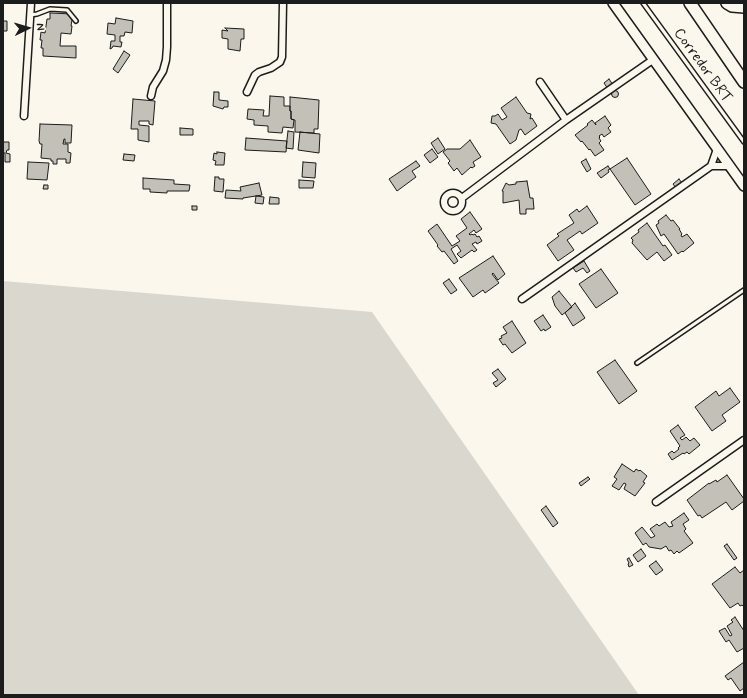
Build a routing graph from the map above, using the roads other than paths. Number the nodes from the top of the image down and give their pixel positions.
1 (31, 3) edge
2 (167, 3) edge
3 (283, 3) edge
4 (614, 3) edge
5 (643, 3) edge
6 (690, 3) edge
7 (728, 3) edge
8 (744, 7) edge
9 (30, 15) junction
10 (76, 21) dead end
11 (654, 59) junction
12 (540, 82) dead end
13 (744, 82) edge
14 (247, 92) dead end
15 (151, 96) dead end
16 (24, 116) dead end
17 (566, 120) junction
18 (744, 142) edge
19 (716, 149) junction
20 (711, 166) junction
21 (730, 166) junction
22 (744, 186) edge
23 (462, 198) dead end
24 (744, 290) edge
25 (522, 298) dead end
26 (638, 363) dead end
27 (744, 440) edge
28 (656, 502) dead end

1 - 9 street
2 - 15 street
3 - 14 street
4 - 11 main road
5 - 18 lane, Corredor BRT
6 - 13 highway
7 - 8 highway
9 - 10 lane
9 - 16 street
11 - 17 street
11 - 19 main road
12 - 17 street
17 - 23 street
19 - 20 street
19 - 21 main road
20 - 21 street
20 - 25 street
21 - 22 main road
24 - 26 lane
27 - 28 street

